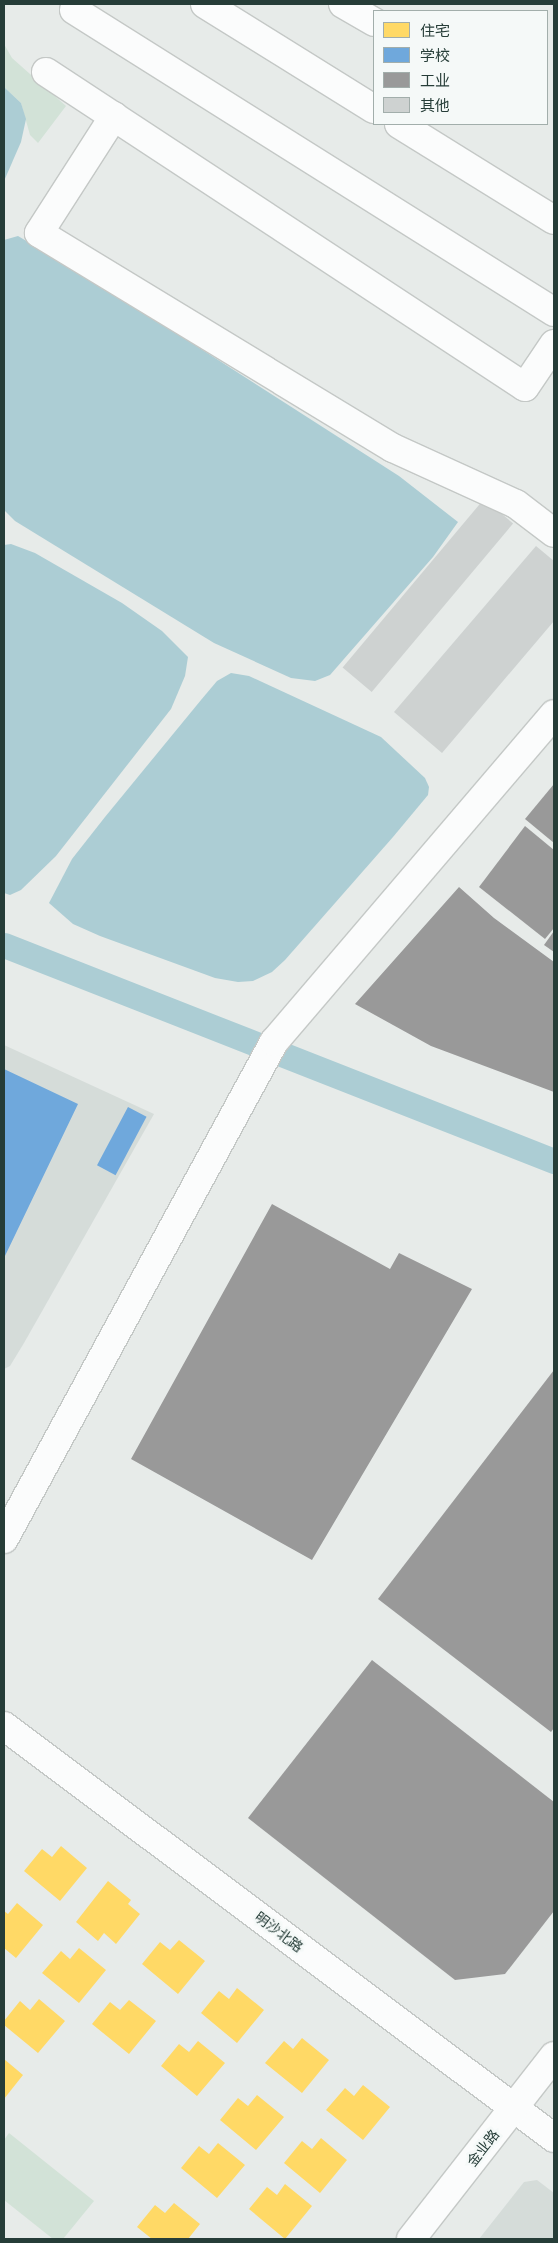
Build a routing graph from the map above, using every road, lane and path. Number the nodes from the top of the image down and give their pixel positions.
1 (205, 4) edge
2 (343, 4) edge
3 (74, 10) dead end
4 (373, 21) edge
5 (46, 72) dead end
6 (373, 108) edge
7 (114, 116) junction
8 (400, 125) edge
9 (554, 220) edge
10 (554, 312) edge
11 (554, 344) edge
12 (554, 533) edge
13 (554, 714) edge
14 (4, 1539) edge
15 (4, 1726) edge
16 (554, 2056) edge
17 (515, 2107) junction
18 (554, 2138) edge
19 (411, 2239) edge

1 - 6 street
2 - 4 street
3 - 10 street
5 - 7 street
7 - 11 street
7 - 12 street
8 - 9 street
13 - 14 street
15 - 17 street, 明沙北路
16 - 17 street, 金业路
17 - 18 street, 明沙北路
17 - 19 street, 金业路

